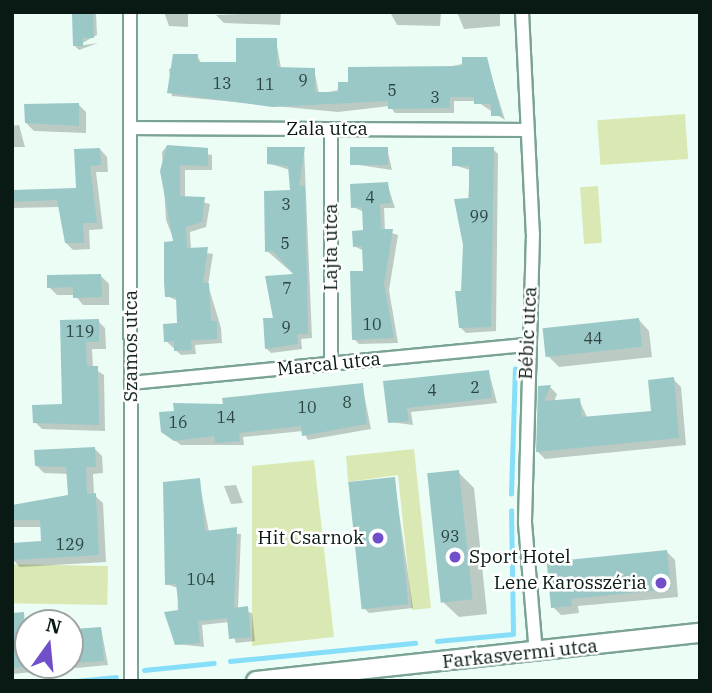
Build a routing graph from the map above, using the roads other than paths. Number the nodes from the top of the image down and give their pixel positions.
1 (130, 12) edge
2 (522, 12) edge
3 (130, 128) junction
4 (331, 129) junction
5 (524, 130) junction
6 (527, 345) junction
7 (331, 364) junction
8 (131, 383) junction
9 (700, 633) edge
10 (536, 653) junction
11 (131, 681) edge
12 (256, 681) edge

1 - 3 street, Szamos utca
2 - 5 street, Bébic utca
3 - 4 street, Zala utca
3 - 8 street, Szamos utca
4 - 5 street, Zala utca
4 - 7 street, Lajta utca
5 - 6 street, Bébic utca
6 - 7 street, Marcal utca
6 - 10 street, Bébic utca
7 - 8 street, Marcal utca
8 - 11 street, Szamos utca
9 - 10 street, Farkasvermi utca
10 - 12 street, Farkasvermi utca

